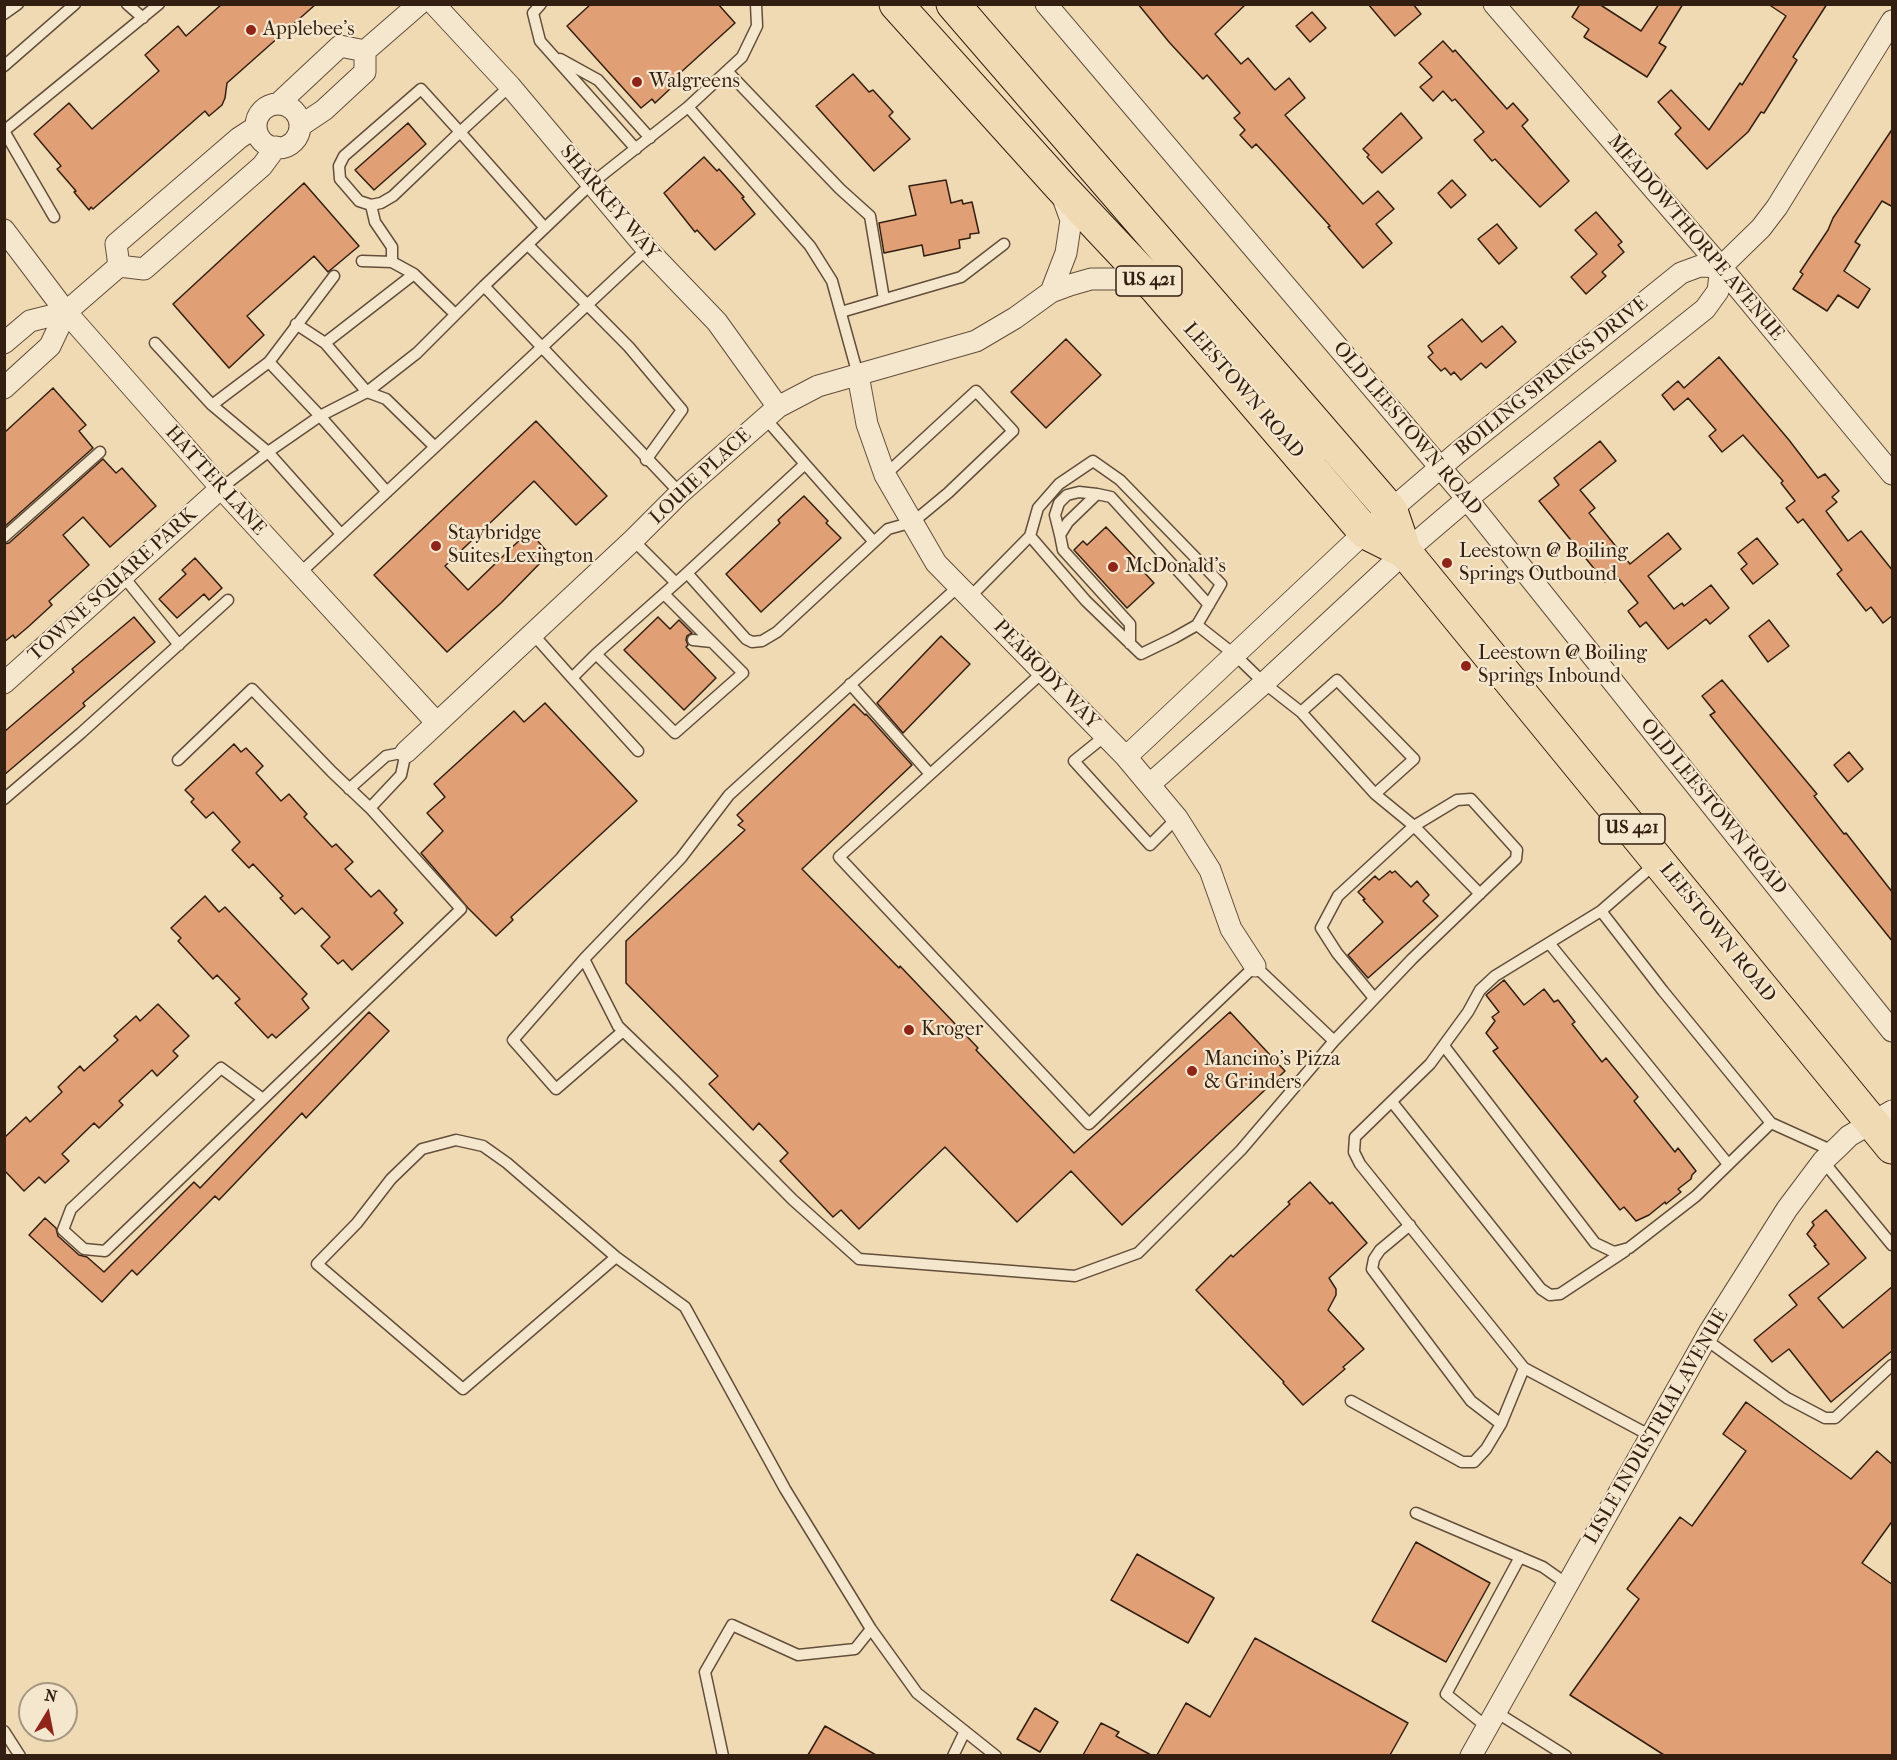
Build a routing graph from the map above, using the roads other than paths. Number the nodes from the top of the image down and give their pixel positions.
1 (18, 4) edge
2 (75, 4) edge
3 (127, 4) edge
4 (159, 4) edge
5 (419, 4) edge
6 (434, 4) edge
7 (756, 4) edge
8 (896, 4) edge
9 (953, 4) edge
10 (1046, 4) edge
11 (1494, 4) edge
12 (537, 9) edge
13 (4, 14) edge
14 (143, 18) junction
15 (1893, 21) edge
16 (365, 51) junction
17 (552, 54) junction
18 (4, 66) edge
19 (727, 71) junction
20 (510, 86) junction
21 (278, 104) junction
22 (688, 107) junction
23 (300, 126) junction
24 (256, 127) junction
25 (4, 131) edge
26 (460, 132) junction
27 (650, 138) junction
28 (276, 147) junction
29 (636, 149) junction
30 (592, 183) junction
31 (1060, 186) junction
32 (371, 205) junction
33 (54, 217) dead end
34 (545, 228) junction
35 (4, 230) edge
36 (1004, 244) dead end
37 (528, 245) junction
38 (647, 249) junction
39 (362, 261) dead end
40 (392, 262) junction
41 (120, 266) junction
42 (1721, 267) junction
43 (414, 274) junction
44 (334, 276) dead end
45 (484, 286) junction
46 (1156, 290) junction
47 (1051, 292) junction
48 (884, 299) junction
49 (587, 305) junction
50 (66, 312) junction
51 (841, 312) junction
52 (455, 314) junction
53 (296, 324) junction
54 (4, 343) edge
55 (155, 343) dead end
56 (326, 343) junction
57 (542, 348) junction
58 (269, 362) junction
59 (858, 375) junction
60 (4, 388) edge
61 (367, 392) junction
62 (212, 405) junction
63 (771, 413) junction
64 (320, 416) junction
65 (435, 447) junction
66 (100, 452) dead end
67 (268, 452) junction
68 (646, 460) junction
69 (805, 464) junction
70 (1440, 468) junction
71 (1893, 474) edge
72 (885, 475) junction
73 (220, 488) junction
74 (387, 492) junction
75 (680, 493) junction
76 (1097, 494) junction
77 (1467, 499) junction
78 (1391, 511) junction
79 (913, 522) junction
80 (1365, 532) junction
81 (341, 534) junction
82 (1060, 535) junction
83 (1029, 536) junction
84 (4, 537) edge
85 (633, 540) junction
86 (874, 542) junction
87 (1405, 552) junction
88 (687, 573) junction
89 (299, 574) junction
90 (123, 576) junction
91 (676, 583) junction
92 (964, 592) junction
93 (664, 594) junction
94 (228, 600) dead end
95 (673, 603) junction
96 (1209, 605) junction
97 (677, 622) dead end
98 (1197, 625) junction
99 (532, 633) junction
100 (693, 640) dead end
101 (712, 642) junction
102 (1130, 644) junction
103 (179, 645) junction
104 (596, 654) junction
105 (1235, 655) junction
106 (1043, 672) junction
107 (572, 678) junction
108 (4, 683) edge
109 (1264, 683) junction
110 (850, 684) junction
111 (1301, 711) junction
112 (436, 722) junction
113 (1105, 736) junction
114 (639, 751) dead end
115 (406, 752) junction
116 (1126, 757) junction
117 (178, 760) dead end
118 (930, 774) junction
119 (1150, 784) junction
120 (349, 789) junction
121 (1376, 795) junction
122 (4, 799) edge
123 (370, 808) junction
124 (1177, 818) junction
125 (1414, 826) junction
126 (1658, 861) junction
127 (1480, 894) junction
128 (1601, 911) junction
129 (1549, 943) junction
130 (584, 959) junction
131 (1255, 966) junction
132 (1374, 998) junction
133 (623, 1031) junction
134 (1893, 1031) edge
135 (1334, 1041) junction
136 (1444, 1046) junction
137 (263, 1099) junction
138 (1392, 1102) junction
139 (1771, 1123) junction
140 (1886, 1126) edge
141 (1828, 1156) junction
142 (1728, 1164) junction
143 (1410, 1226) junction
144 (1893, 1245) edge
145 (1629, 1248) junction
146 (616, 1257) junction
147 (1705, 1339) junction
148 (1893, 1365) edge
149 (1524, 1368) junction
150 (1351, 1401) dead end
151 (1501, 1424) junction
152 (1651, 1436) junction
153 (1416, 1513) dead end
154 (1520, 1557) junction
155 (1567, 1584) junction
156 (871, 1629) junction
157 (1492, 1719) junction
158 (4, 1731) edge
159 (965, 1731) junction
160 (20, 1755) edge
161 (723, 1755) edge
162 (953, 1755) edge
163 (996, 1755) edge
164 (1471, 1755) edge
165 (1566, 1755) edge

1 - 13 lane
2 - 18 lane
3 - 14 lane
4 - 14 lane
5 - 16 street
6 - 20 street, SHARKEY WAY
7 - 19 lane
8 - 31 main road, LEESTOWN ROAD / US 421
9 - 78 main road, LEESTOWN ROAD / US 421
10 - 70 street, OLD LEESTOWN ROAD
11 - 42 street, MEADOWTHORPE AVENUE
12 - 17 lane
14 - 25 lane
15 - 42 street
16 - 21 street
16 - 23 street
17 - 27 lane
17 - 29 lane
19 - 22 lane
19 - 48 lane
20 - 26 lane
20 - 30 street, SHARKEY WAY
21 - 23 street
21 - 24 street
22 - 27 lane
22 - 51 lane
23 - 28 street
24 - 28 street
24 - 41 street
25 - 33 lane
26 - 32 lane
26 - 32 lane
26 - 34 lane
27 - 29 lane
28 - 41 street
29 - 30 lane
30 - 34 lane
30 - 38 street, SHARKEY WAY
31 - 46 main road, LEESTOWN ROAD / US 421
31 - 47 street
32 - 40 lane
34 - 37 lane
35 - 50 street, HATTER LANE
36 - 48 lane
37 - 45 lane
37 - 49 lane
38 - 49 lane
38 - 63 street, SHARKEY WAY
39 - 40 lane
40 - 43 lane
41 - 50 street
42 - 70 street, BOILING SPRINGS DRIVE
42 - 71 street, MEADOWTHORPE AVENUE
42 - 77 street, BOILING SPRINGS DRIVE
43 - 52 lane
43 - 56 lane
44 - 53 lane
45 - 52 lane
45 - 57 lane
46 - 47 street, LOUIE PLACE
46 - 80 main road, LEESTOWN ROAD / US 421
47 - 59 street, LOUIE PLACE
48 - 51 lane
49 - 57 lane
49 - 68 lane
50 - 54 street
50 - 60 street
50 - 73 street, HATTER LANE
51 - 59 lane
52 - 61 lane
53 - 56 lane
53 - 58 lane
55 - 62 lane
56 - 61 lane
57 - 65 lane
57 - 68 lane
58 - 62 lane
58 - 64 lane
59 - 63 street, LOUIE PLACE
59 - 72 street, PEABODY WAY
61 - 64 lane
61 - 65 lane
62 - 67 lane
63 - 69 lane
63 - 75 street, LOUIE PLACE
64 - 67 lane
64 - 74 lane
65 - 74 lane
66 - 84 lane
67 - 73 lane
67 - 81 lane
68 - 75 lane
69 - 86 lane
69 - 88 lane
70 - 77 street, OLD LEESTOWN ROAD
70 - 78 street, BOILING SPRINGS DRIVE
72 - 79 street, PEABODY WAY
72 - 79 lane
73 - 89 street, HATTER LANE
73 - 90 street, TOWNE SQUARE PARK
74 - 81 lane
75 - 85 street, LOUIE PLACE
76 - 82 lane
76 - 82 lane
76 - 96 lane
77 - 87 street, BOILING SPRINGS DRIVE
77 - 134 street, OLD LEESTOWN ROAD
78 - 80 street, BOILING SPRINGS DRIVE
78 - 87 main road, LEESTOWN ROAD / US 421
79 - 86 lane
79 - 92 street, PEABODY WAY
80 - 87 main road, LEESTOWN ROAD / US 421
80 - 105 street, BOILING SPRINGS DRIVE
81 - 89 lane
82 - 102 lane
83 - 92 lane
83 - 96 lane
83 - 102 lane
85 - 91 lane
85 - 99 street, LOUIE PLACE
86 - 88 lane
87 - 109 street, BOILING SPRINGS DRIVE
87 - 126 main road, LEESTOWN ROAD / US 421
88 - 91 lane
89 - 112 street, HATTER LANE
90 - 103 lane
90 - 108 street, TOWNE SQUARE PARK
91 - 93 lane
92 - 106 street, PEABODY WAY
92 - 110 lane
93 - 95 lane
93 - 104 lane
94 - 103 lane
95 - 97 lane
95 - 101 lane
96 - 98 lane
98 - 102 lane
98 - 105 lane
99 - 107 lane
99 - 112 street, LOUIE PLACE
100 - 101 lane
101 - 104 lane
103 - 122 lane
104 - 107 lane
105 - 109 lane
105 - 116 street, BOILING SPRINGS DRIVE
106 - 113 street, PEABODY WAY
106 - 118 lane
107 - 114 lane
109 - 111 lane
109 - 119 street, BOILING SPRINGS DRIVE
110 - 118 lane
110 - 130 lane
111 - 121 lane
111 - 121 lane
112 - 115 street, LOUIE PLACE
113 - 116 street, PEABODY WAY
113 - 124 lane
115 - 120 lane
115 - 123 lane
116 - 119 street, PEABODY WAY
117 - 120 lane
118 - 131 lane
119 - 124 street, PEABODY WAY
120 - 123 lane
121 - 125 lane
123 - 137 lane
124 - 131 street, PEABODY WAY
125 - 127 lane
125 - 127 lane
125 - 132 lane
126 - 128 lane
126 - 140 main road, LEESTOWN ROAD / US 421
127 - 132 lane
128 - 129 lane
128 - 139 lane
129 - 136 lane
129 - 142 lane
130 - 133 lane
130 - 133 lane
131 - 135 lane
132 - 135 lane
133 - 135 lane
136 - 138 lane
136 - 145 lane
137 - 137 lane
138 - 143 lane
138 - 145 lane
139 - 141 lane
139 - 142 lane
140 - 141 street, LISLE INDUSTRIAL AVENUE
141 - 144 lane
141 - 147 street, LISLE INDUSTRIAL AVENUE
142 - 145 lane
143 - 149 lane
143 - 151 lane
146 - 146 lane
146 - 156 lane
147 - 148 lane
147 - 152 street, LISLE INDUSTRIAL AVENUE
149 - 151 lane
149 - 152 lane
150 - 151 lane
152 - 155 street, LISLE INDUSTRIAL AVENUE
153 - 154 lane
154 - 155 lane
154 - 157 lane
155 - 157 street, LISLE INDUSTRIAL AVENUE
156 - 159 lane
156 - 161 lane
157 - 164 street, LISLE INDUSTRIAL AVENUE
157 - 165 lane
158 - 160 lane
159 - 162 lane
159 - 163 lane

